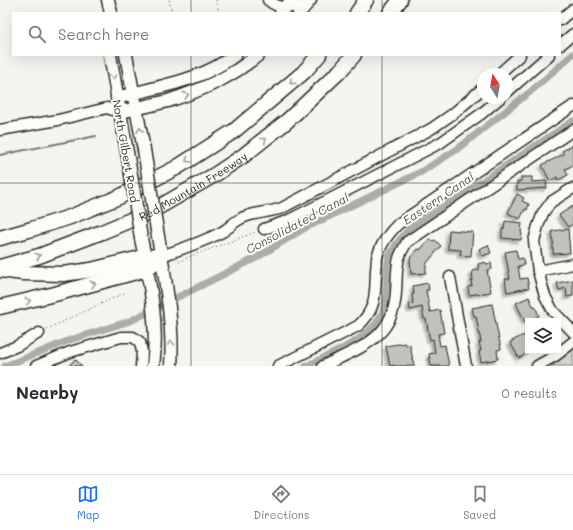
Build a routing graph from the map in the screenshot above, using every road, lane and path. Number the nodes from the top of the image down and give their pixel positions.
1 (108, 0) edge
2 (169, 0) edge
3 (216, 0) edge
4 (268, 0) edge
5 (366, 0) edge
6 (400, 0) edge
7 (305, 6) edge
8 (286, 7) edge
9 (573, 9) edge
10 (111, 12) edge
11 (172, 12) edge
12 (219, 12) edge
13 (358, 12) edge
14 (391, 12) edge
15 (561, 19) edge
16 (573, 34) edge
17 (561, 44) edge
18 (110, 56) edge
19 (126, 56) edge
20 (233, 56) edge
21 (257, 56) edge
22 (318, 56) edge
23 (353, 56) edge
24 (519, 56) edge
25 (548, 56) edge
26 (506, 68) edge
27 (513, 87) edge
28 (133, 93) junction
29 (477, 93) edge
30 (117, 98) junction
31 (493, 104) edge
32 (573, 106) edge
33 (107, 108) junction
34 (136, 110) junction
35 (119, 112) junction
36 (0, 130) edge
37 (573, 130) edge
38 (573, 188) edge
39 (264, 229) joint
40 (0, 238) edge
41 (161, 256) junction
42 (179, 262) dead end
43 (146, 263) junction
44 (573, 264) edge
45 (0, 267) edge
46 (0, 270) edge
47 (538, 271) junction
48 (450, 277) dead end
49 (124, 293) dead end
50 (0, 307) edge
51 (573, 332) edge
52 (39, 333) joint
53 (573, 342) edge
54 (0, 353) edge
55 (36, 366) edge
56 (141, 366) edge
57 (153, 366) edge
58 (171, 366) edge
59 (278, 366) edge
60 (323, 366) edge
61 (466, 366) edge
62 (537, 366) edge

1 - 10 main road
2 - 11 path
3 - 12 path
4 - 8 street
5 - 13 highway
6 - 14 highway
7 - 8 street
9 - 15 street
16 - 17 street
18 -> 30 main road, North Gilbert Road
19 - 28 main road, North Gilbert Road
20 - 28 main road
34 -> 21 main road
22 -> 40 highway, Red Mountain Freeway
45 -> 23 highway, Red Mountain Freeway
24 - 26 street
25 - 27 street
28 - 30 main road
28 - 34 main road, North Gilbert Road
29 - 41 street
30 - 33 street
30 - 35 main road, North Gilbert Road
31 - 39 street
32 - 59 street
33 - 35 street
33 - 36 street
34 - 35 main road
41 -> 34 main road, North Gilbert Road, bridge
35 - 43 main road, North Gilbert Road, bridge
37 - 60 street
38 - 47 street
39 - 42 path
41 - 43 highway
58 -> 41 main road, North Gilbert Road
43 - 46 highway
50 -> 43 highway
43 - 57 main road, North Gilbert Road
44 - 47 street
47 - 51 street
48 - 61 street
49 - 52 path
52 - 54 street
53 - 62 street
55 - 56 street

